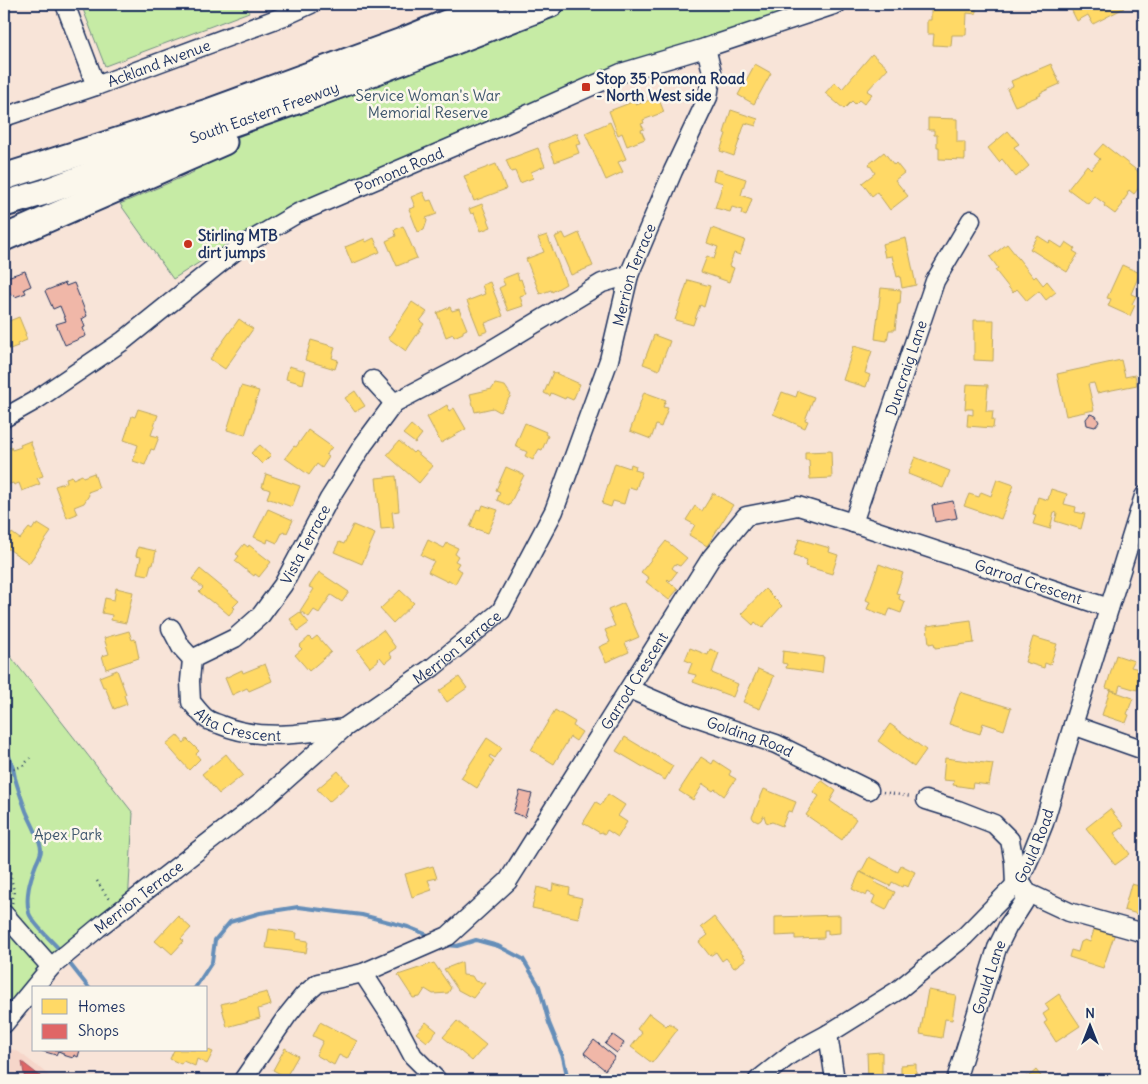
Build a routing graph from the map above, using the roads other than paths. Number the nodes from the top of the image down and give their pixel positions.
1 (64, 4) edge
2 (311, 4) edge
3 (492, 4) edge
4 (551, 4) edge
5 (837, 4) edge
6 (705, 48) junction
7 (404, 61) junction
8 (96, 86) junction
9 (4, 117) edge
10 (4, 177) edge
11 (4, 204) edge
12 (971, 220) dead end
13 (4, 238) edge
14 (629, 276) junction
15 (373, 380) dead end
16 (394, 403) junction
17 (4, 418) edge
18 (1144, 496) edge
19 (853, 523) junction
20 (1109, 608) junction
21 (171, 628) dead end
22 (192, 658) junction
23 (629, 689) junction
24 (1073, 725) junction
25 (344, 728) junction
26 (1144, 750) edge
27 (869, 790) road end
28 (926, 800) road end
29 (1020, 886) junction
30 (7, 911) edge
31 (1144, 933) edge
32 (51, 967) junction
33 (363, 973) junction
34 (35, 986) edge
35 (32, 990) edge
36 (4, 1024) edge
37 (828, 1034) junction
38 (243, 1080) edge
39 (437, 1080) edge
40 (758, 1080) edge
41 (836, 1080) edge
42 (956, 1080) edge

1 - 8 street
2 - 8 street, Ackland Avenue
3 - 10 highway, South Eastern Freeway
4 - 7 highway, South Eastern Freeway
5 - 6 street, Pomona Road
6 - 14 street, Merrion Terrace
6 - 17 street, Pomona Road
7 - 11 highway, South Eastern Freeway
7 - 13 highway
8 - 9 street, Ackland Avenue
12 - 19 street, Duncraig Lane
14 - 16 street, Vista Terrace
14 - 25 street, Merrion Terrace
15 - 16 street
16 - 22 street, Vista Terrace
18 - 20 street, Gould Road
19 - 20 street, Garrod Crescent
19 - 23 street, Garrod Crescent
20 - 24 street, Gould Road
21 - 22 street
22 - 25 street, Alta Crescent
23 - 27 street, Golding Road
23 - 33 street, Garrod Crescent
24 - 26 street
24 - 29 street, Gould Road
25 - 32 street, Merrion Terrace
28 - 29 street
29 - 31 street
29 - 37 street, Gould Road
29 - 42 street, Gould Lane
30 - 32 street
32 - 34 street, Merrion Terrace
33 - 38 street, Garrod Crescent
33 - 39 street
35 - 36 street, Merrion Terrace
37 - 40 street, Gould Road
37 - 41 street

